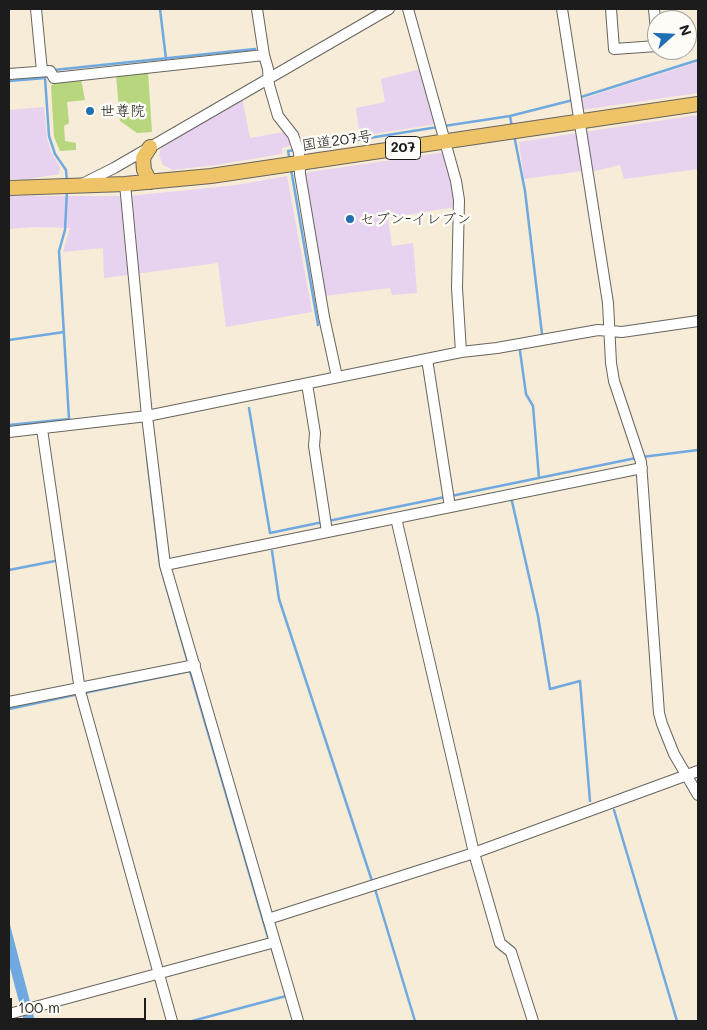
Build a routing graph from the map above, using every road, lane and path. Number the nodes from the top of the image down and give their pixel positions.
1 (36, 9) edge
2 (257, 9) edge
3 (390, 9) edge
4 (408, 9) edge
5 (562, 9) edge
6 (610, 9) edge
7 (647, 45) edge
8 (264, 55) junction
9 (42, 71) junction
10 (9, 74) edge
11 (269, 78) junction
12 (698, 104) edge
13 (578, 122) junction
14 (443, 131) junction
15 (150, 147) junction
16 (296, 158) junction
17 (150, 182) junction
18 (125, 184) junction
19 (71, 187) junction
20 (9, 188) edge
21 (698, 321) edge
22 (609, 331) junction
23 (461, 352) junction
24 (426, 359) junction
25 (337, 377) junction
26 (307, 384) junction
27 (147, 416) junction
28 (42, 429) junction
29 (9, 432) edge
30 (641, 462) junction
31 (449, 500) junction
32 (396, 518) junction
33 (326, 525) junction
34 (165, 565) junction
35 (191, 666) junction
36 (80, 692) junction
37 (9, 702) edge
38 (698, 771) edge
39 (686, 776) junction
40 (698, 795) edge
41 (474, 853) junction
42 (268, 919) junction
43 (271, 943) junction
44 (159, 974) junction
45 (13, 1013) edge
46 (172, 1021) edge
47 (298, 1021) edge
48 (533, 1021) edge

1 - 9 street
2 - 8 street
3 - 11 street
4 - 14 street
5 - 13 street
6 - 7 street
8 - 9 street
8 - 11 street
9 - 10 street
11 - 15 street
11 - 16 street
12 - 13 highway, 国道207号 / 207
13 - 14 highway, 国道207号 / 207
13 - 22 street
14 - 16 highway, 国道207号 / 207
14 - 23 street
15 - 17 highway
15 - 19 street
16 - 17 highway, 国道207号 / 207
16 - 25 street
17 - 18 highway, 国道207号 / 207
18 - 19 highway, 国道207号 / 207
18 - 27 street
19 - 20 highway, 国道207号 / 207
21 - 22 street
22 - 23 street
22 - 30 street
23 - 24 street
24 - 25 street
24 - 31 street
25 - 26 street
26 - 27 street
26 - 33 street
27 - 28 street
27 - 34 street
28 - 29 street
28 - 36 street
30 - 31 street
30 - 39 street
31 - 32 street
32 - 33 street
32 - 41 street
33 - 34 street
34 - 35 street
35 - 36 street
35 - 42 street
36 - 37 street
36 - 44 street
38 - 39 street
39 - 40 street
39 - 41 street
41 - 42 street
41 - 48 street
42 - 43 street
43 - 44 street
43 - 47 street
44 - 45 street
44 - 46 street

